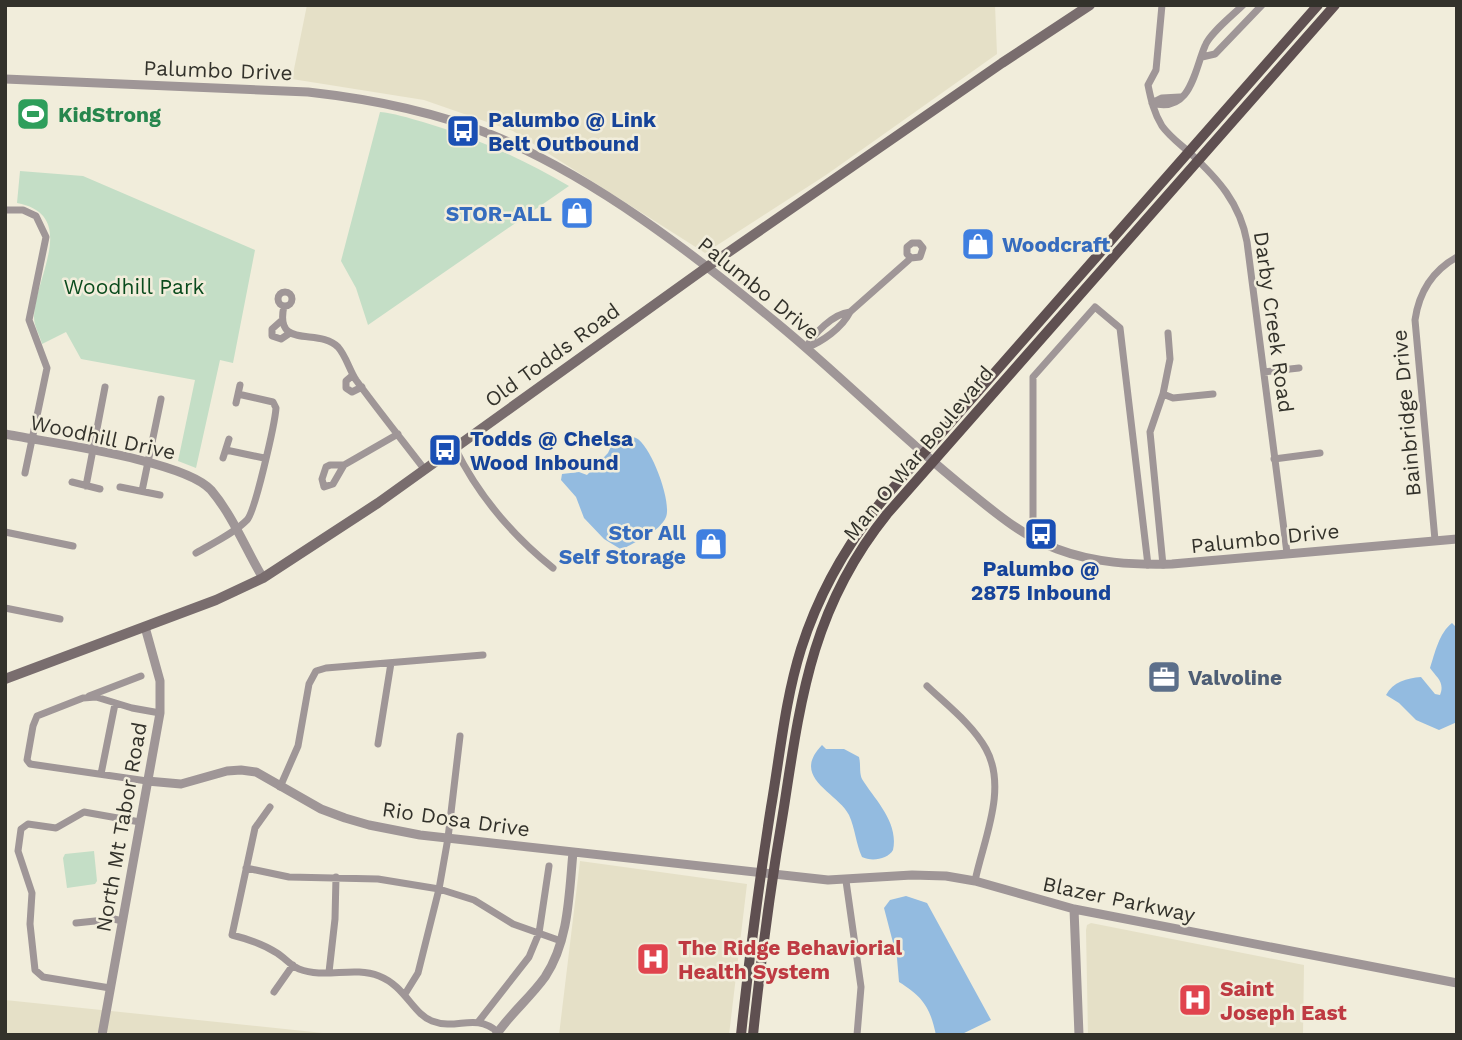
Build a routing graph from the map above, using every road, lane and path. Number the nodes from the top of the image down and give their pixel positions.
1 (1090, 5) edge
2 (1162, 5) edge
3 (1243, 5) edge
4 (1262, 5) edge
5 (1318, 5) edge
6 (1335, 5) edge
7 (1228, 21) junction
8 (1238, 30) junction
9 (1202, 57) junction
10 (5, 79) edge
11 (1152, 103) junction
12 (1189, 152) junction
13 (1198, 161) junction
14 (5, 210) edge
15 (1457, 257) edge
16 (911, 258) dead end
17 (706, 267) junction
18 (284, 306) dead end
19 (281, 321) junction
20 (290, 333) junction
21 (1168, 333) dead end
22 (806, 348) junction
23 (1299, 368) dead end
24 (1264, 372) junction
25 (353, 375) junction
26 (240, 385) dead end
27 (104, 387) dead end
28 (362, 387) junction
29 (1163, 394) junction
30 (1213, 394) dead end
31 (161, 399) dead end
32 (5, 434) edge
33 (398, 434) junction
34 (229, 439) dead end
35 (32, 440) junction
36 (455, 448) junction
37 (93, 451) junction
38 (1320, 453) dead end
39 (923, 454) junction
40 (264, 458) junction
41 (1274, 459) junction
42 (932, 462) junction
43 (149, 463) junction
44 (344, 465) dead end
45 (425, 470) junction
46 (25, 473) dead end
47 (72, 482) dead end
48 (86, 486) junction
49 (120, 487) dead end
50 (100, 489) dead end
51 (142, 491) junction
52 (160, 495) dead end
53 (236, 530) junction
54 (5, 532) edge
55 (1028, 536) junction
56 (1457, 538) edge
57 (1435, 540) junction
58 (73, 546) dead end
59 (196, 553) dead end
60 (1287, 553) junction
61 (1148, 565) junction
62 (1163, 565) junction
63 (553, 568) dead end
64 (263, 578) junction
65 (5, 608) edge
66 (60, 619) dead end
67 (145, 626) junction
68 (483, 655) dead end
69 (391, 663) junction
70 (141, 676) dead end
71 (5, 680) edge
72 (927, 686) dead end
73 (87, 696) junction
74 (115, 704) junction
75 (160, 713) junction
76 (460, 736) dead end
77 (378, 744) dead end
78 (101, 774) junction
79 (147, 781) junction
80 (281, 787) junction
81 (270, 807) dead end
82 (140, 822) junction
83 (448, 838) junction
84 (573, 852) junction
85 (549, 866) dead end
86 (246, 868) junction
87 (761, 873) junction
88 (773, 874) junction
89 (336, 877) junction
90 (846, 881) junction
91 (975, 881) junction
92 (439, 889) junction
93 (1074, 909) junction
94 (122, 921) junction
95 (76, 923) dead end
96 (539, 933) junction
97 (561, 942) junction
98 (293, 965) junction
99 (328, 972) junction
100 (1457, 983) edge
101 (110, 988) junction
102 (274, 992) dead end
103 (405, 994) junction
104 (479, 1021) junction
105 (497, 1033) edge
106 (102, 1035) edge
107 (741, 1035) edge
108 (753, 1035) edge
109 (857, 1035) edge
110 (1079, 1035) edge

1 - 17 main road, Old Todds Road
2 - 11 street, Darby Creek Road
3 - 7 street
4 - 8 street
5 - 12 main road, Man O War Boulevard
6 - 13 main road, Man O War Boulevard
7 - 8 street
7 - 9 street
8 - 9 street
9 - 11 street
10 - 17 street, Palumbo Drive
11 - 12 street, Darby Creek Road
12 - 13 street, Darby Creek Road
12 - 39 main road, Man O War Boulevard
13 - 24 street, Darby Creek Road
13 - 42 main road, Man O War Boulevard
14 - 35 street
15 - 57 street, Bainbridge Drive
16 - 22 street
17 - 22 street, Palumbo Drive
17 - 36 main road, Old Todds Road
18 - 19 street
19 - 20 street
19 - 20 street
20 - 25 street
21 - 29 street
22 - 39 street, Palumbo Drive
23 - 24 street
24 - 41 street, Darby Creek Road
25 - 28 street
25 - 28 street
26 - 40 street
27 - 37 street
28 - 33 street
29 - 30 street
29 - 62 street
31 - 43 street
32 - 35 street, Woodhill Drive
33 - 44 street
33 - 45 street
34 - 40 street
35 - 37 street, Woodhill Drive
35 - 46 street
36 - 45 main road, Old Todds Road
36 - 63 street
37 - 43 street, Woodhill Drive
37 - 48 street
38 - 41 street
39 - 42 street, Palumbo Drive
39 - 87 main road, Man O War Boulevard
40 - 53 street
41 - 60 street, Darby Creek Road
42 - 55 street, Palumbo Drive
42 - 88 main road, Man O War Boulevard
43 - 51 street
43 - 53 street, Woodhill Drive
45 - 64 main road, Old Todds Road
47 - 48 street
48 - 50 street
49 - 51 street
51 - 52 street
53 - 59 street
53 - 64 street, Woodhill Drive
54 - 58 street
55 - 61 street, Palumbo Drive
55 - 61 street
56 - 57 street, Palumbo Drive
57 - 60 street, Palumbo Drive
60 - 62 street, Palumbo Drive
61 - 62 street, Palumbo Drive
64 - 67 main road, Old Todds Road
65 - 66 street
67 - 71 main road, Old Todds Road
67 - 75 street, North Mt Tabor Road
68 - 69 street
69 - 77 street
69 - 80 street
70 - 73 street
72 - 91 street
73 - 74 street
73 - 78 street
74 - 75 street
74 - 78 street
75 - 79 street, North Mt Tabor Road
76 - 83 street
78 - 79 street
79 - 80 street, Rio Dosa Drive
79 - 82 street, North Mt Tabor Road
80 - 83 street, Rio Dosa Drive
81 - 86 street
82 - 94 street, North Mt Tabor Road
82 - 101 street
83 - 84 street, Rio Dosa Drive
83 - 92 street
84 - 87 street, Rio Dosa Drive
84 - 97 street
85 - 96 street
86 - 89 street
86 - 98 street
87 - 88 street, Rio Dosa Drive
87 - 107 main road, Man O War Boulevard
88 - 90 street, Blazer Parkway
88 - 108 main road, Man O War Boulevard
89 - 92 street
89 - 99 street
90 - 91 street, Blazer Parkway
90 - 109 street
91 - 93 street, Blazer Parkway
92 - 96 street
92 - 103 street
93 - 100 street, Blazer Parkway
93 - 110 street
94 - 95 street
94 - 101 street, North Mt Tabor Road
96 - 97 street
96 - 104 street
97 - 105 street
98 - 99 street
98 - 102 street
99 - 103 street
101 - 106 street, North Mt Tabor Road
103 - 104 street
104 - 105 street

